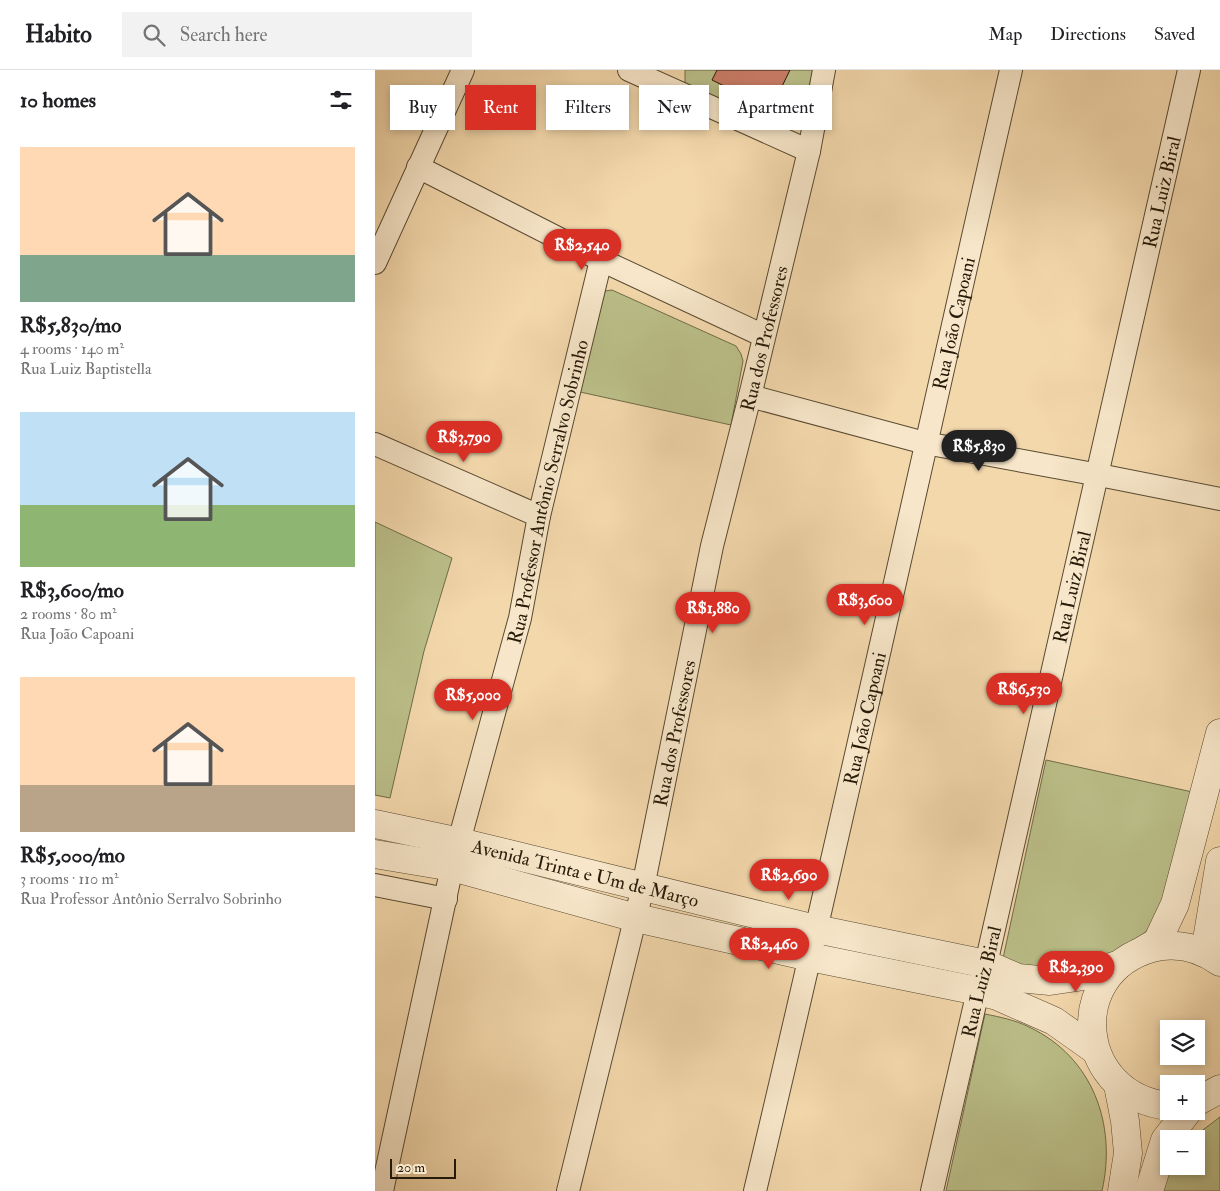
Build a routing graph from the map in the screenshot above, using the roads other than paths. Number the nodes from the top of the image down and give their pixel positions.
1 (463, 70) edge
2 (629, 70) edge
3 (825, 70) edge
4 (1011, 70) edge
5 (1189, 70) edge
6 (657, 76) edge
7 (809, 151) junction
8 (418, 167) junction
9 (601, 260) junction
10 (375, 262) edge
11 (764, 336) junction
12 (750, 396) junction
13 (925, 443) junction
14 (375, 444) edge
15 (1099, 475) junction
16 (1220, 499) edge
17 (539, 516) junction
18 (1220, 733) edge
19 (375, 824) edge
20 (375, 854) edge
21 (456, 854) junction
22 (1220, 861) edge
23 (375, 886) edge
24 (643, 887) junction
25 (445, 900) junction
26 (636, 918) junction
27 (816, 929) junction
28 (1213, 957) edge
29 (810, 958) junction
30 (1129, 958) junction
31 (987, 964) junction
32 (978, 991) junction
33 (1095, 1050) junction
34 (1118, 1085) junction
35 (1220, 1090) edge
36 (1205, 1098) edge
37 (1160, 1104) edge
38 (1181, 1120) edge
39 (382, 1191) edge
40 (568, 1191) edge
41 (755, 1191) edge
42 (932, 1191) edge
43 (1122, 1191) edge
44 (1149, 1191) edge

1 - 8 street
2 - 6 street
3 - 7 street, Rua dos Professores
4 - 13 street, Rua João Capoani
5 - 15 street, Rua Luiz Biral
6 - 7 street
7 - 11 street, Rua dos Professores
8 - 9 street
8 - 10 street
9 - 11 street
9 - 17 street, Rua Professor Antônio Serralvo Sobrinho
11 - 12 street, Rua dos Professores
12 - 13 street
12 - 24 street, Rua dos Professores
13 - 15 street
13 - 27 street, Rua João Capoani
14 - 17 street
15 - 16 street
15 - 31 street, Rua Luiz Biral
17 - 21 street, Rua Professor Antônio Serralvo Sobrinho
18 - 30 street
19 - 21 street
20 - 21 street
21 - 24 street, Avenida Trinta e Um de Março
21 - 25 street, Rua Professor Antônio Serralvo Sobrinho
21 - 26 street, Avenida Trinta e Um de Março
22 - 28 street
23 - 25 street
24 - 26 street, Rua dos Professores
24 - 27 street, Avenida Trinta e Um de Março
25 - 39 street, Rua Professor Antônio Serralvo Sobrinho
26 - 29 street, Avenida Trinta e Um de Março
26 - 40 street, Rua dos Professores
27 - 29 street, Rua João Capoani
27 - 31 street, Avenida Trinta e Um de Março
28 - 30 street
29 - 32 street, Avenida Trinta e Um de Março
29 - 41 street, Rua João Capoani
30 - 31 street, Avenida Trinta e Um de Março
30 - 33 street
31 - 32 street, Rua Luiz Biral
32 - 33 street, Avenida Trinta e Um de Março
32 - 42 street, Rua Luiz Biral
33 - 34 street
34 - 37 street
34 - 43 street
35 - 36 street
38 - 44 street

